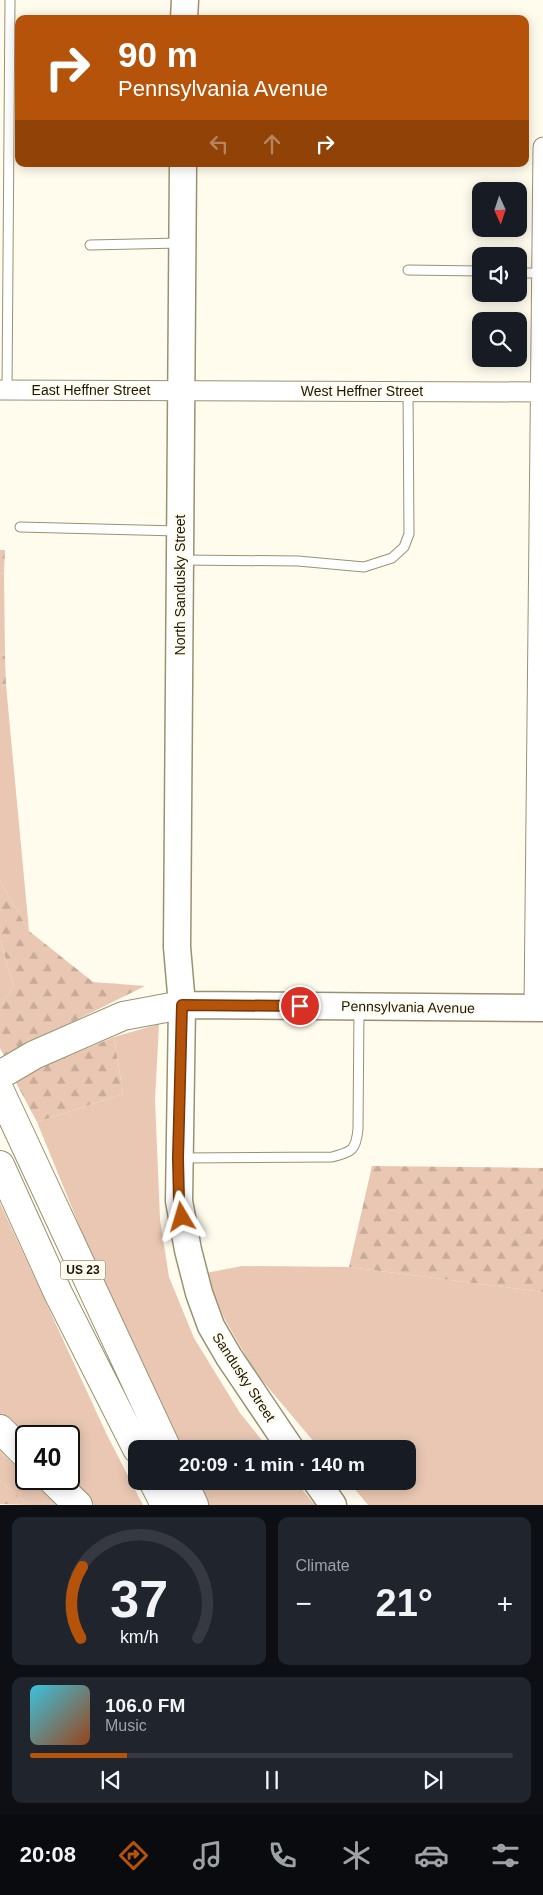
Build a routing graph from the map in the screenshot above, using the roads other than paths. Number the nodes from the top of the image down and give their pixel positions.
1 (10, 0) edge
2 (185, 0) edge
3 (184, 15) edge
4 (9, 122) junction
5 (15, 122) edge
6 (543, 147) edge
7 (183, 167) edge
8 (183, 243) junction
9 (90, 244) dead end
10 (408, 270) dead end
11 (472, 272) edge
12 (527, 273) edge
13 (542, 273) junction
14 (4, 287) edge
15 (3, 390) edge
16 (182, 390) junction
17 (408, 391) junction
18 (542, 392) edge
19 (20, 527) dead end
20 (181, 531) junction
21 (181, 560) junction
22 (539, 853) edge
23 (182, 1005) junction
24 (359, 1007) junction
25 (539, 1008) edge
26 (0, 1074) edge
27 (0, 1091) edge
28 (178, 1158) junction
29 (0, 1165) edge
30 (0, 1430) edge
31 (132, 1440) edge
32 (163, 1440) edge
33 (285, 1440) edge
34 (15, 1444) edge
35 (62, 1490) edge
36 (157, 1490) edge
37 (187, 1490) edge
38 (322, 1490) edge
39 (78, 1505) edge
40 (164, 1505) edge
41 (194, 1505) edge
42 (333, 1505) edge

1 - 4 lane
2 - 3 street
4 - 5 lane
4 - 14 lane
6 - 13 street
7 - 8 street, North Sandusky Street
8 - 9 lane
8 - 16 street, North Sandusky Street
10 - 11 lane
12 - 13 lane
13 - 18 street
14 - 15 lane
15 - 16 street, East Heffner Street
16 - 17 street, West Heffner Street
16 - 20 street, North Sandusky Street
17 - 18 street, West Heffner Street
17 - 21 lane
18 - 22 street
19 - 20 lane
20 - 21 street, North Sandusky Street
21 - 23 street, North Sandusky Street
22 - 25 street
23 - 24 street, Pennsylvania Avenue
23 - 26 highway
23 - 28 street, Sandusky Street
24 - 25 street, Pennsylvania Avenue
24 - 28 lane
27 - 32 highway, US 23
28 - 33 street, Sandusky Street
29 - 31 highway, US 23
30 - 34 highway
35 - 39 highway
36 - 40 highway
37 - 41 highway
38 - 42 street

